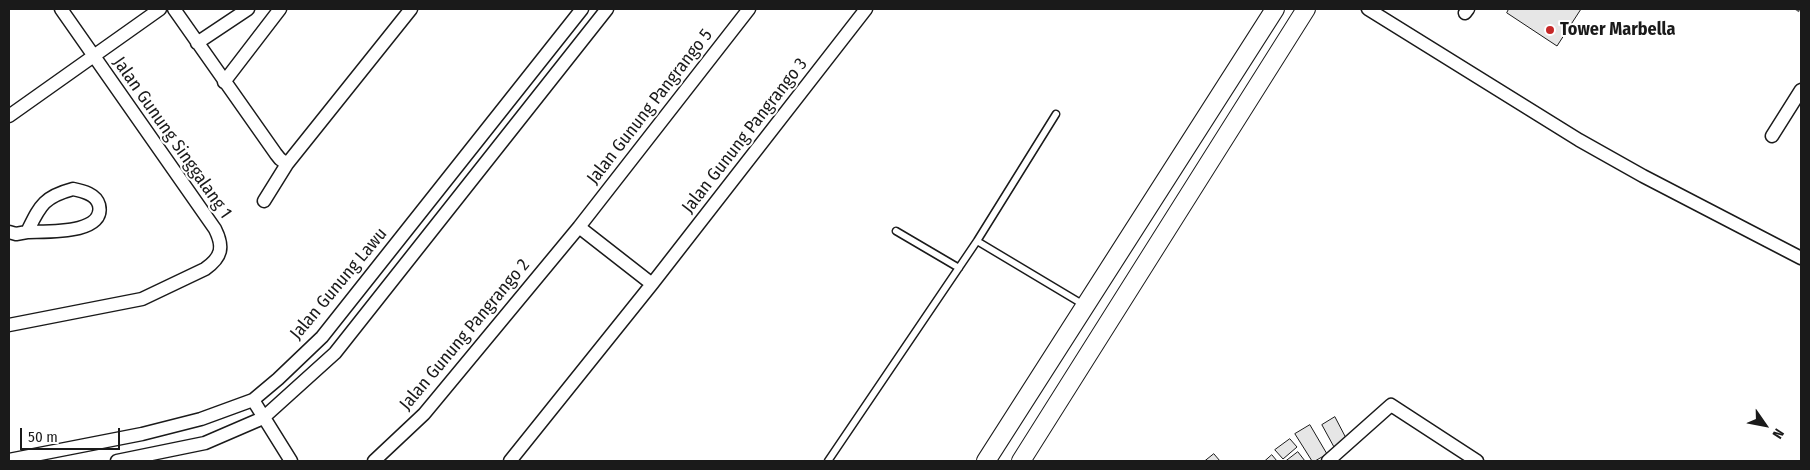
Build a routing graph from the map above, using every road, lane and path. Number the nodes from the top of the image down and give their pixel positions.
1 (61, 9) edge
2 (160, 9) edge
3 (174, 9) edge
4 (248, 9) edge
5 (280, 9) edge
6 (411, 9) edge
7 (582, 9) edge
8 (607, 9) edge
9 (749, 9) edge
10 (866, 9) edge
11 (1275, 9) edge
12 (1306, 9) edge
13 (1368, 9) edge
14 (1796, 9) edge
15 (1801, 12) edge
16 (197, 43) junction
17 (94, 56) junction
18 (224, 82) junction
19 (1801, 90) edge
20 (1056, 114) dead end
21 (9, 116) edge
22 (1772, 136) dead end
23 (287, 164) junction
24 (264, 201) dead end
25 (579, 227) junction
26 (896, 230) dead end
27 (9, 232) edge
28 (28, 232) junction
29 (977, 241) junction
30 (1801, 258) edge
31 (959, 268) junction
32 (652, 284) junction
33 (1085, 306) junction
34 (9, 325) edge
35 (253, 400) junction
36 (263, 418) junction
37 (9, 460) edge
38 (117, 461) edge
39 (291, 461) edge
40 (374, 461) edge
41 (510, 461) edge
42 (828, 461) edge
43 (986, 461) edge
44 (1021, 461) edge
45 (1328, 461) edge
46 (1477, 461) edge

1 - 17 street
2 - 17 street
3 - 16 street
4 - 16 street
5 - 18 street
6 - 23 street
7 - 35 street, Jalan Gunung Lawu
8 - 36 street
9 - 25 street, Jalan Gunung Pangrango 5
10 - 32 street, Jalan Gunung Pangrango 3
11 - 33 street
12 - 44 street
13 - 30 street
14 - 15 path
16 - 18 street
17 - 21 street
17 - 34 street, Jalan Gunung Singgalang 1
18 - 23 street
19 - 22 street
20 - 29 lane
23 - 24 street
25 - 32 street
25 - 40 street, Jalan Gunung Pangrango 2
26 - 31 lane
27 - 28 street
28 - 28 street
29 - 31 lane
29 - 33 lane
31 - 42 lane
32 - 41 street
33 - 43 street
35 - 36 street
35 - 37 street, Jalan Gunung Lawu
36 - 38 street
36 - 39 street
45 - 46 street

